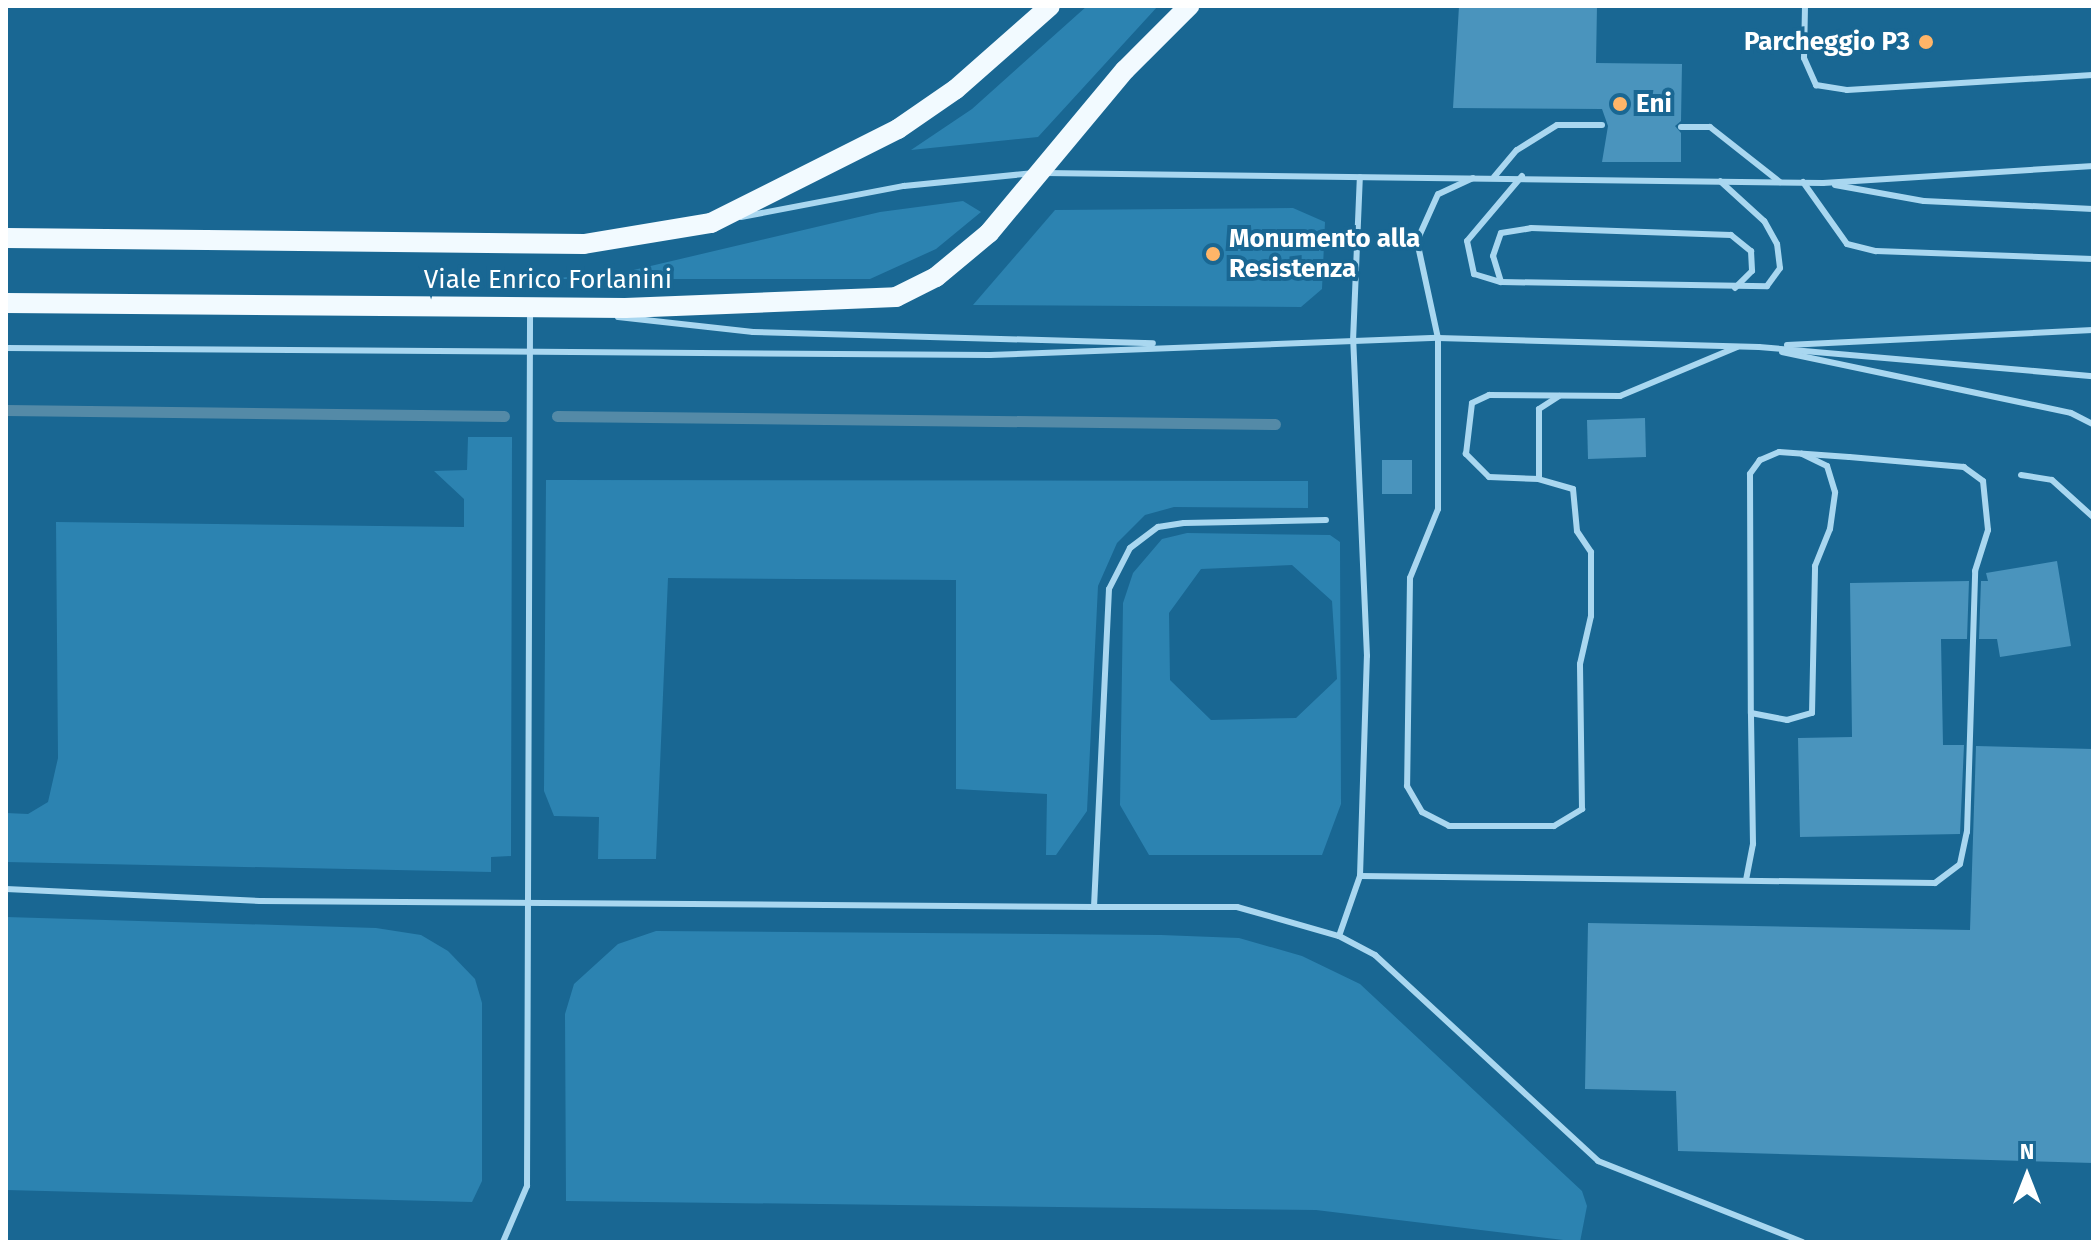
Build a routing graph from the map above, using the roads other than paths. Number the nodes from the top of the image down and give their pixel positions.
1 (1050, 6) edge
2 (1189, 6) edge
3 (1805, 6) edge
4 (2093, 75) edge
5 (1602, 125) dead end
6 (1681, 127) dead end
7 (2093, 166) edge
8 (1042, 173) junction
9 (1522, 176) junction
10 (1360, 177) junction
11 (1476, 177) junction
12 (1494, 177) junction
13 (1719, 180) junction
14 (1780, 182) junction
15 (1803, 182) junction
16 (1823, 183) junction
17 (2093, 209) edge
18 (711, 223) junction
19 (6, 238) edge
20 (2093, 259) edge
21 (1501, 282) junction
22 (1734, 289) junction
23 (6, 303) edge
24 (530, 307) junction
25 (2093, 330) edge
26 (1438, 338) junction
27 (1353, 341) junction
28 (1193, 345) junction
29 (1739, 346) junction
30 (1759, 347) junction
31 (6, 348) edge
32 (530, 353) junction
33 (2093, 376) edge
34 (1559, 396) junction
35 (2093, 424) edge
36 (1802, 454) junction
37 (2021, 475) dead end
38 (1539, 479) junction
39 (2093, 517) edge
40 (1326, 520) dead end
41 (1751, 713) junction
42 (1360, 876) junction
43 (1746, 880) junction
44 (6, 889) edge
45 (527, 903) junction
46 (1094, 907) junction
47 (1339, 936) junction
48 (503, 1242) edge
49 (1803, 1242) edge

1 - 18 main road, Viale Enrico Forlanini
2 - 8 main road, Viale Enrico Forlanini
3 - 4 lane
5 - 12 lane
6 - 14 lane
7 - 16 lane
8 - 10 lane
8 - 18 lane
8 - 24 main road, Viale Enrico Forlanini
9 - 12 lane
9 - 13 lane
9 - 21 lane
10 - 11 lane
10 - 27 lane
11 - 12 lane
11 - 26 lane
13 - 14 lane
13 - 22 lane
14 - 15 lane
15 - 16 lane
15 - 20 lane
16 - 17 lane
18 - 19 main road, Viale Enrico Forlanini
21 - 22 lane
21 - 22 lane
23 - 24 main road, Viale Enrico Forlanini
24 - 28 lane
24 - 32 lane
25 - 30 lane
26 - 27 lane
26 - 29 lane
26 - 38 lane
27 - 28 lane
27 - 42 lane
28 - 32 lane
29 - 30 lane
29 - 34 lane
30 - 33 lane
30 - 35 lane
31 - 32 lane
32 - 45 lane
34 - 38 lane
34 - 38 lane
36 - 41 lane
36 - 41 lane
36 - 43 lane
37 - 39 lane
40 - 46 lane
41 - 43 lane
42 - 43 lane
42 - 47 lane
44 - 45 lane
45 - 46 lane
45 - 48 lane
46 - 47 lane
47 - 49 lane

